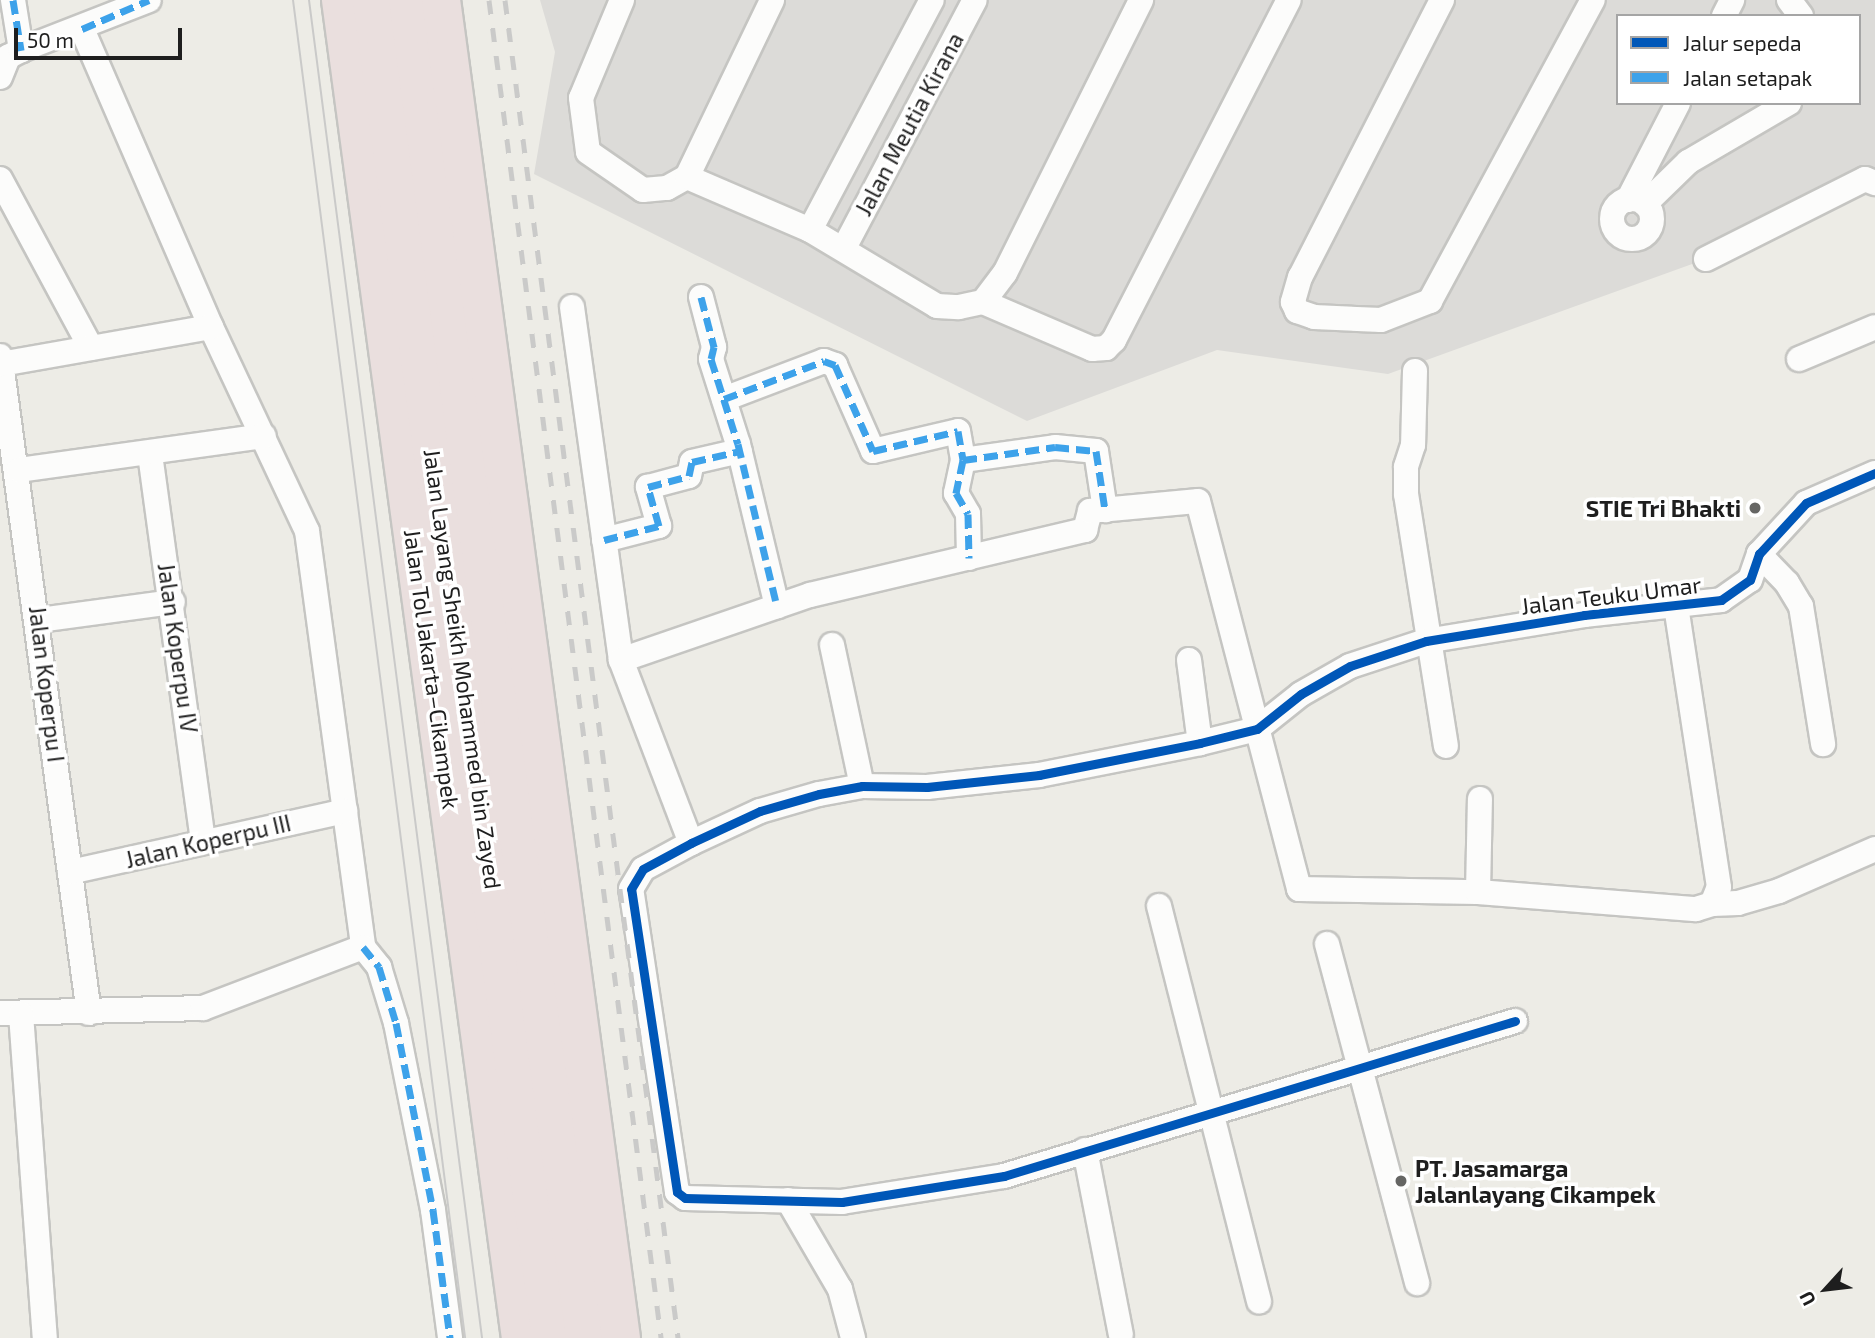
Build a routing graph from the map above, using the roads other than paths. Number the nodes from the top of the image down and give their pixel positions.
1 (13, 0) edge
2 (341, 0) edge
3 (372, 0) edge
4 (408, 0) edge
5 (442, 0) edge
6 (622, 0) edge
7 (772, 0) edge
8 (932, 0) edge
9 (975, 0) edge
10 (1141, 0) edge
11 (1289, 0) edge
12 (1442, 0) edge
13 (1593, 0) edge
14 (143, 1) edge
15 (82, 29) junction
16 (21, 50) junction
17 (0, 77) edge
18 (1677, 105) edge
19 (1786, 105) edge
20 (687, 177) junction
21 (0, 179) edge
22 (1875, 183) edge
23 (810, 230) junction
24 (844, 248) junction
25 (1706, 259) dead end
26 (701, 298) dead end
27 (983, 302) junction
28 (572, 307) dead end
29 (211, 327) junction
30 (1875, 327) edge
31 (92, 348) junction
32 (0, 356) edge
33 (1799, 359) dead end
34 (1, 364) edge
35 (1415, 372) dead end
36 (724, 399) junction
37 (264, 436) junction
38 (740, 451) junction
39 (150, 454) junction
40 (963, 460) junction
41 (19, 470) junction
42 (1875, 473) edge
43 (1105, 510) junction
44 (604, 540) junction
45 (1759, 554) junction
46 (969, 558) junction
47 (173, 602) junction
48 (778, 606) junction
49 (1676, 607) junction
50 (39, 620) junction
51 (1426, 641) junction
52 (832, 645) dead end
53 (621, 660) junction
54 (1189, 660) dead end
55 (1256, 729) junction
56 (1200, 743) junction
57 (1823, 744) dead end
58 (1446, 746) dead end
59 (862, 786) junction
60 (1480, 799) dead end
61 (345, 811) junction
62 (203, 841) junction
63 (691, 843) junction
64 (1875, 849) edge
65 (70, 872) junction
66 (1478, 892) junction
67 (1712, 904) junction
68 (1159, 906) dead end
69 (1327, 944) dead end
70 (363, 947) junction
71 (11, 1013) edge
72 (89, 1013) junction
73 (1515, 1021) dead end
74 (1360, 1071) junction
75 (1212, 1114) junction
76 (1085, 1150) junction
77 (788, 1200) junction
78 (1417, 1283) dead end
79 (1258, 1302) dead end
80 (1121, 1335) dead end
81 (45, 1338) edge
82 (450, 1338) edge
83 (521, 1338) edge
84 (551, 1338) edge
85 (586, 1338) edge
86 (621, 1338) edge
87 (853, 1338) edge

1 - 16 street
2 - 83 highway, Jalan Tol Jakarta–Cikampek
3 - 84 highway, Jalan Layang Sheikh Mohammed bin Zayed
4 - 85 highway, Jalan Layang Sheikh Mohammed bin Zayed
5 - 86 highway
6 - 20 street
7 - 20 street
8 - 23 street, Jalan Meutia Kirana
9 - 24 street, Jalan Meutia Kirana
10 - 27 street
11 - 27 street
12 - 13 street
14 - 15 street
15 - 16 street
15 - 29 street
16 - 17 street
18 - 19 street
20 - 23 street
21 - 31 street
22 - 25 street
23 - 24 street
24 - 27 street
26 - 36 street
28 - 44 street
29 - 31 street
29 - 37 street
30 - 33 street
31 - 34 street
32 - 34 street, Jalan Koperpu I
34 - 41 street, Jalan Koperpu I
35 - 51 street
36 - 38 street
36 - 40 street
37 - 39 street
37 - 61 street
38 - 44 street
38 - 48 street
39 - 41 street
39 - 47 street, Jalan Koperpu IV
40 - 43 street
40 - 46 street
41 - 50 street, Jalan Koperpu I
42 - 45 street, Jalan Teuku Umar
43 - 46 street
43 - 55 street
44 - 53 street
45 - 49 street, Jalan Teuku Umar
45 - 57 street
46 - 48 street
47 - 50 street
47 - 62 street, Jalan Koperpu IV
48 - 53 street
49 - 51 street, Jalan Teuku Umar
49 - 67 street
50 - 65 street, Jalan Koperpu I
51 - 55 street, Jalan Teuku Umar
51 - 58 street
52 - 59 street
53 - 63 street
54 - 56 street
55 - 56 street, Jalan Teuku Umar
55 - 66 street
56 - 59 street, Jalan Teuku Umar
59 - 63 street, Jalan Teuku Umar
60 - 66 street
61 - 62 street, Jalan Koperpu III
61 - 70 street
62 - 65 street, Jalan Koperpu III
63 - 77 street, Jalan Teuku Umar
64 - 67 street
65 - 72 street, Jalan Koperpu I
66 - 67 street
68 - 75 street
69 - 74 street
70 - 72 street
70 - 82 street
71 - 72 street
71 - 81 street
73 - 74 street, Jalan Teuku Umar
74 - 75 street, Jalan Teuku Umar
74 - 78 street
75 - 76 street, Jalan Teuku Umar
75 - 79 street
76 - 77 street, Jalan Teuku Umar
76 - 80 street
77 - 87 street

